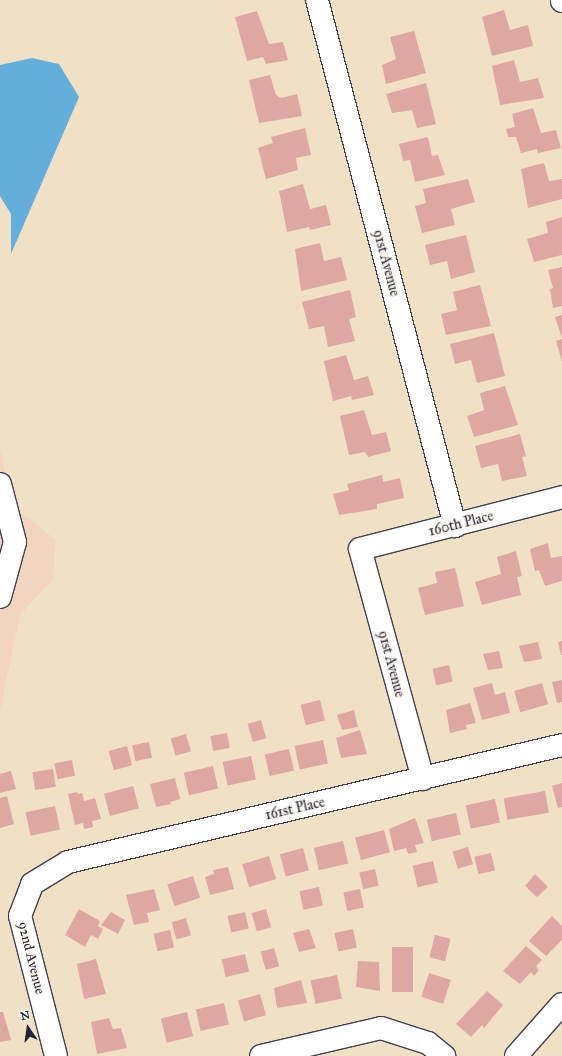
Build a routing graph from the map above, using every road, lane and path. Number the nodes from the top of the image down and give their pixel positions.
1 (317, 0) edge
2 (0, 484) edge
3 (562, 497) edge
4 (455, 526) junction
5 (360, 549) joint
6 (0, 597) edge
7 (562, 745) edge
8 (423, 779) junction
9 (32, 884) joint
10 (562, 1004) edge
11 (56, 1056) edge
12 (261, 1056) edge
13 (444, 1056) edge
14 (516, 1056) edge

1 - 4 street, 91st Avenue
2 - 6 street
3 - 4 street, 160th Place
4 - 5 street, 160th Place
5 - 8 street, 91st Avenue
7 - 8 street, 161st Place
8 - 9 street, 161st Place
9 - 11 street, 92nd Avenue
10 - 14 street
12 - 13 street

